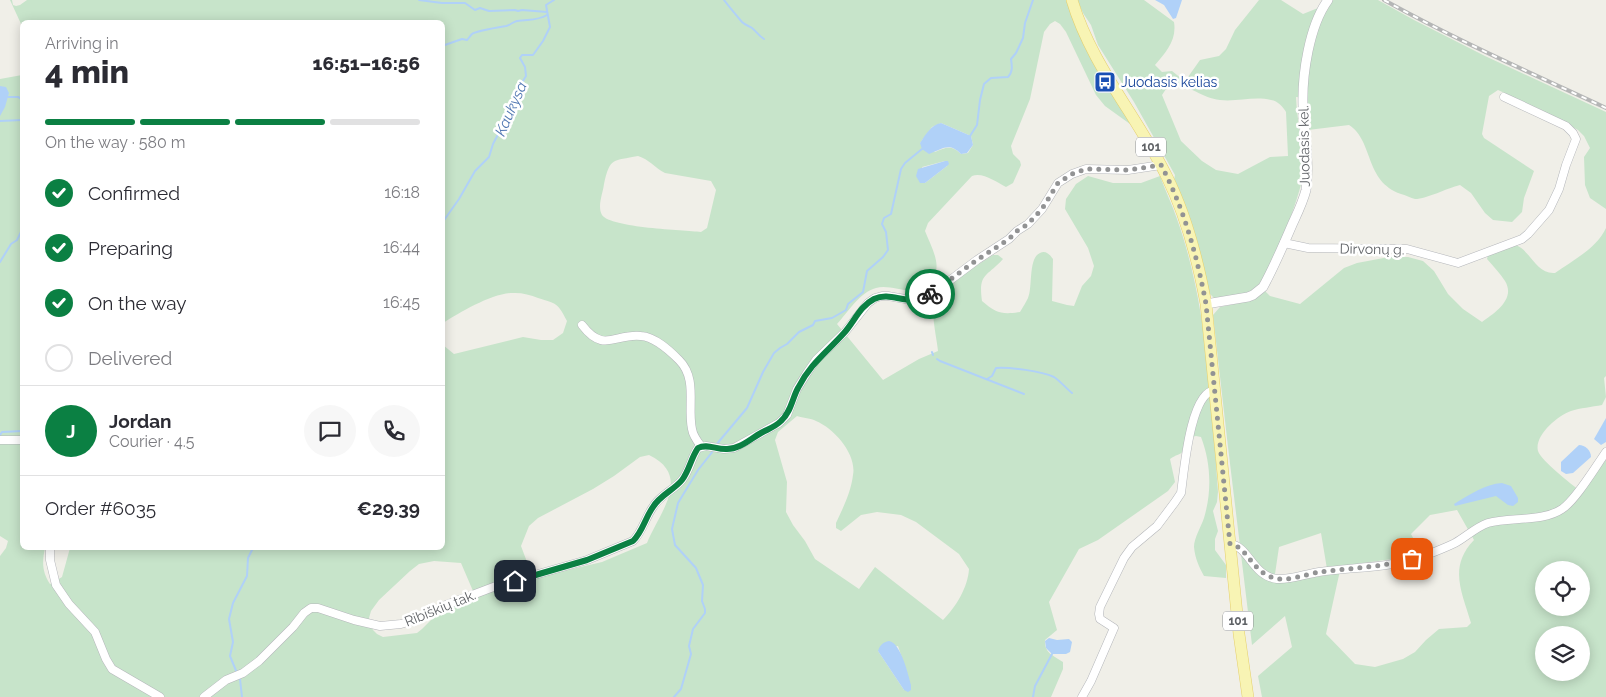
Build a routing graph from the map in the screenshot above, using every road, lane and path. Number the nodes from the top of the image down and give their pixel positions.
1 (1072, 0) edge
2 (1328, 0) edge
3 (1504, 97) dead end
4 (1161, 165) junction
5 (1284, 243) junction
6 (1206, 304) junction
7 (582, 325) dead end
8 (1215, 390) junction
9 (0, 440) edge
10 (20, 440) edge
11 (701, 446) junction
12 (1606, 452) edge
13 (1230, 544) junction
14 (50, 550) edge
15 (160, 697) edge
16 (204, 697) edge
17 (1082, 697) edge
18 (1248, 697) edge

1 - 4 main road, 101
2 - 5 street, Juodasis kel.
3 - 5 street, Dirvonų g.
4 - 6 main road, 101
4 - 11 street
5 - 6 street, Juodasis kel.
6 - 8 main road, 101
7 - 11 street
8 - 13 main road, 101
8 - 17 street
9 - 10 street
11 - 16 street, Ribiškių tak.
12 - 13 street
13 - 18 main road, 101
14 - 15 street

